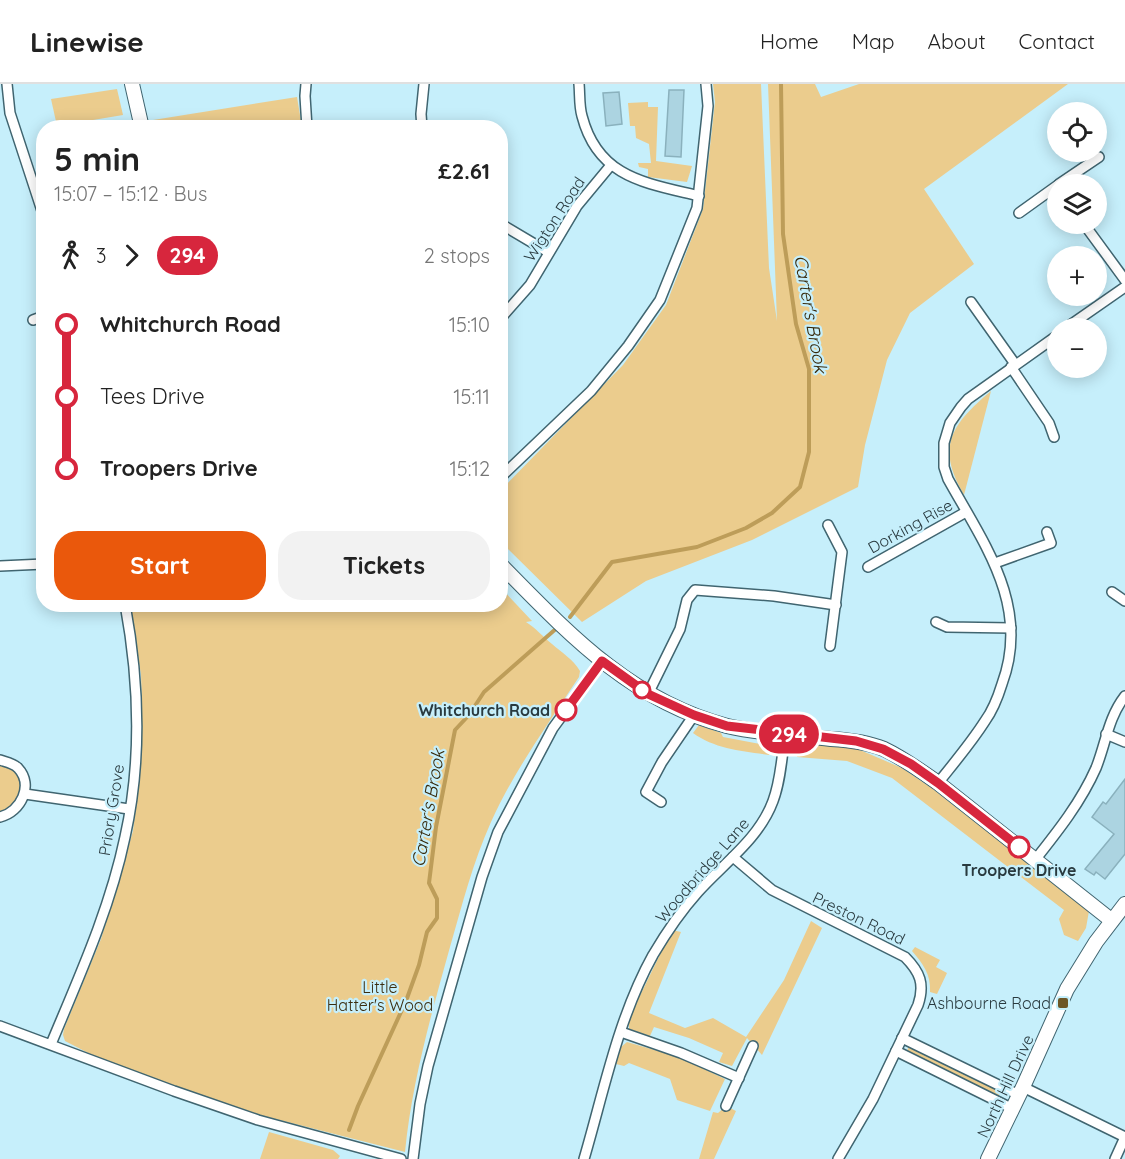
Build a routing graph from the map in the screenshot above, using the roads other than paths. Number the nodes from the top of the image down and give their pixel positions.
1 (8, 84) edge
2 (132, 84) edge
3 (306, 84) edge
4 (424, 84) edge
5 (579, 84) edge
6 (706, 84) edge
7 (140, 120) edge
8 (307, 120) edge
9 (421, 120) edge
10 (1092, 162) edge
11 (611, 165) junction
12 (1074, 174) edge
13 (36, 193) edge
14 (1047, 193) edge
15 (699, 196) junction
16 (1019, 213) dead end
17 (508, 228) edge
18 (1091, 234) edge
19 (548, 252) junction
20 (1125, 280) edge
21 (1125, 287) edge
22 (970, 302) dead end
23 (508, 310) edge
24 (1080, 318) edge
25 (36, 319) edge
26 (33, 320) dead end
27 (1047, 342) edge
28 (1013, 366) junction
29 (1054, 437) dead end
30 (508, 470) edge
31 (966, 512) junction
32 (828, 525) dead end
33 (1047, 532) dead end
34 (995, 563) junction
35 (36, 564) edge
36 (0, 566) edge
37 (868, 567) dead end
38 (508, 572) edge
39 (1112, 592) dead end
40 (1125, 601) edge
41 (836, 605) junction
42 (126, 612) edge
43 (936, 621) dead end
44 (1011, 628) junction
45 (830, 646) dead end
46 (602, 661) junction
47 (648, 694) junction
48 (1125, 696) edge
49 (694, 715) junction
50 (785, 734) junction
51 (1106, 734) junction
52 (1125, 742) edge
53 (0, 760) edge
54 (938, 783) junction
55 (25, 794) junction
56 (661, 802) dead end
57 (129, 809) junction
58 (0, 817) edge
59 (733, 857) junction
60 (1035, 860) junction
61 (1125, 904) edge
62 (1111, 920) junction
63 (0, 1026) edge
64 (621, 1032) junction
65 (902, 1038) junction
66 (51, 1044) junction
67 (753, 1046) dead end
68 (896, 1051) junction
69 (739, 1078) junction
70 (1021, 1091) junction
71 (726, 1106) dead end
72 (1013, 1109) junction
73 (1125, 1137) edge
74 (402, 1159) edge
75 (413, 1159) edge
76 (584, 1159) edge
77 (837, 1159) edge
78 (988, 1159) edge
79 (1115, 1159) edge

1 - 13 street
2 - 7 street
3 - 8 street
4 - 9 street
5 - 11 street
6 - 15 street
10 - 12 street
11 - 15 street
11 - 19 street, Wigton Road
14 - 16 street
15 - 30 street
17 - 19 street
18 - 20 street
19 - 23 street, Wigton Road
21 - 24 street
22 - 28 street
25 - 26 street
27 - 28 street
28 - 29 street
28 - 31 street
31 - 34 street
31 - 37 street, Dorking Rise
32 - 41 street
33 - 34 street
34 - 44 street
35 - 36 street
38 - 46 street
39 - 40 street
41 - 45 street
41 - 47 street
42 - 57 street, Priory Grove
43 - 44 street
44 - 54 street
46 - 47 street
46 - 75 street
47 - 49 street
48 - 51 street
49 - 50 street
49 - 56 street
50 - 54 street
50 - 59 street, Woodbridge Lane
51 - 52 street
51 - 60 street
53 - 55 street
54 - 60 street
55 - 57 street
55 - 58 street
57 - 66 street, Priory Grove
59 - 64 street, Woodbridge Lane
59 - 65 street, Preston Road
60 - 62 street
61 - 62 street, North Hill Drive
62 - 70 street, North Hill Drive
63 - 66 street
64 - 69 street
64 - 76 street, Woodbridge Lane
65 - 68 street, Preston Road
65 - 70 street
66 - 74 street
67 - 69 street
68 - 72 street
68 - 77 street, Preston Road
69 - 71 street
70 - 72 street, North Hill Drive
70 - 73 street
72 - 78 street, North Hill Drive
73 - 79 street

